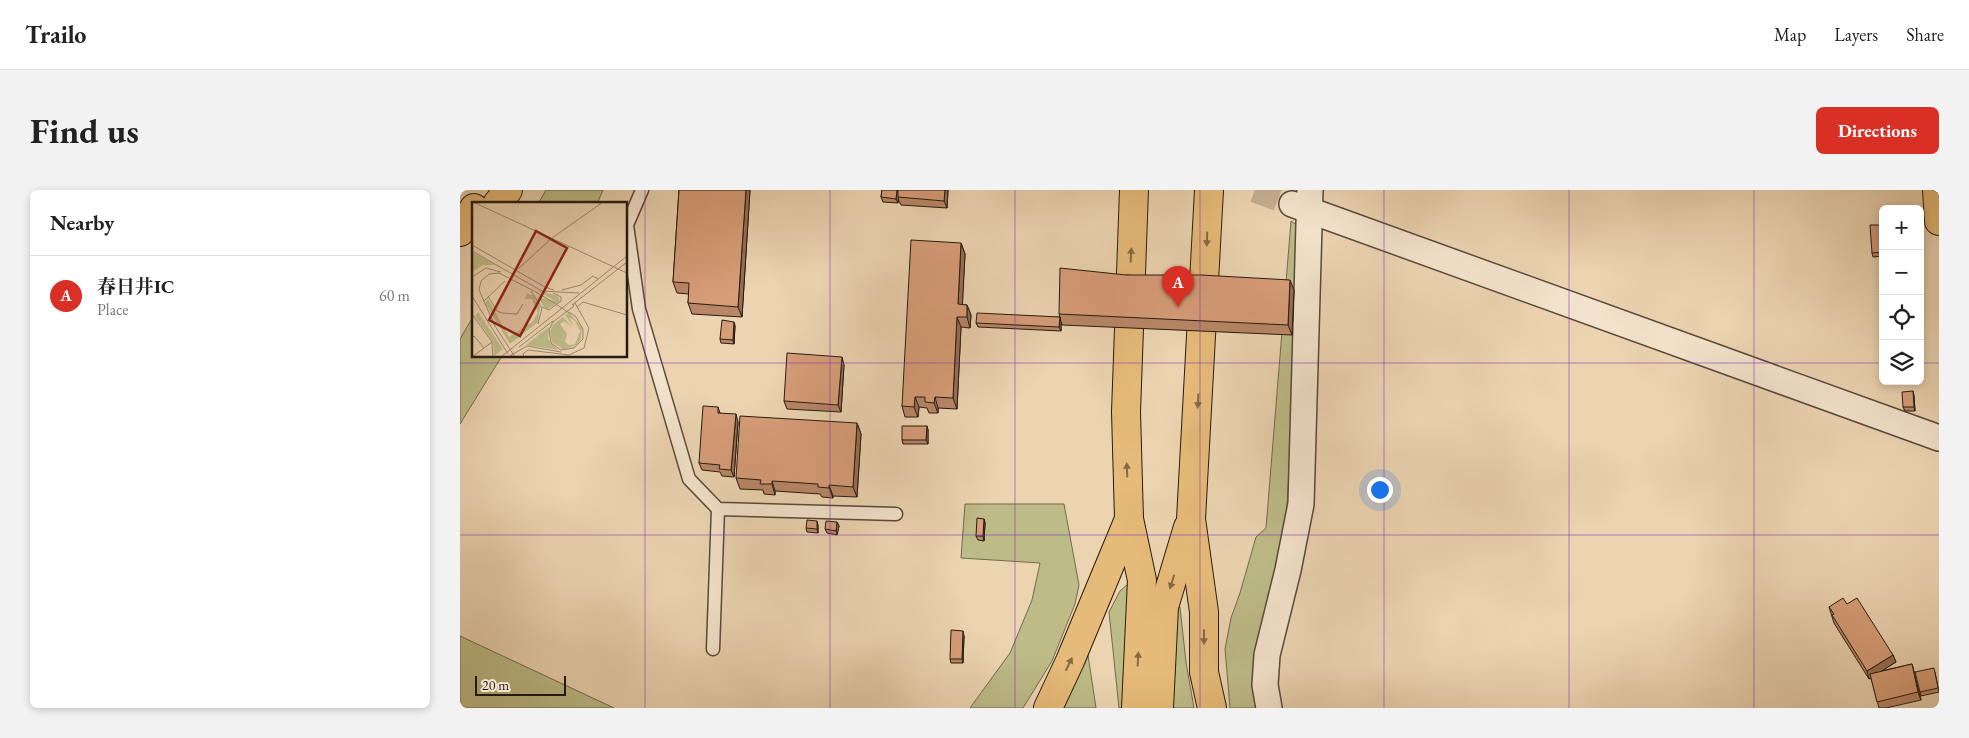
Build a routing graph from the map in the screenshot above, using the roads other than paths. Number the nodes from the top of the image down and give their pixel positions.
1 (484, 190) edge
2 (508, 190) edge
3 (642, 190) edge
4 (1134, 190) edge
5 (1209, 190) edge
6 (1937, 190) edge
7 (477, 202) edge
8 (499, 202) edge
9 (1304, 202) edge
10 (472, 211) edge
11 (1939, 221) edge
12 (628, 223) edge
13 (460, 232) edge
14 (628, 232) edge
15 (472, 236) edge
16 (460, 251) edge
17 (1939, 438) edge
18 (718, 509) junction
19 (896, 514) dead end
20 (1129, 518) junction
21 (1191, 519) junction
22 (712, 650) dead end
23 (1048, 708) edge
24 (1136, 708) edge
25 (1159, 708) edge
26 (1212, 708) edge
27 (1269, 708) edge

1 - 7 highway
2 - 8 highway
3 - 12 lane
20 -> 4 highway
5 -> 21 highway
6 - 11 highway
9 - 17 street
9 - 27 street
10 - 13 highway
14 - 18 lane
15 - 16 highway
18 - 19 lane
18 - 22 lane
23 -> 20 highway
24 -> 20 highway
21 -> 25 highway
21 -> 26 highway

